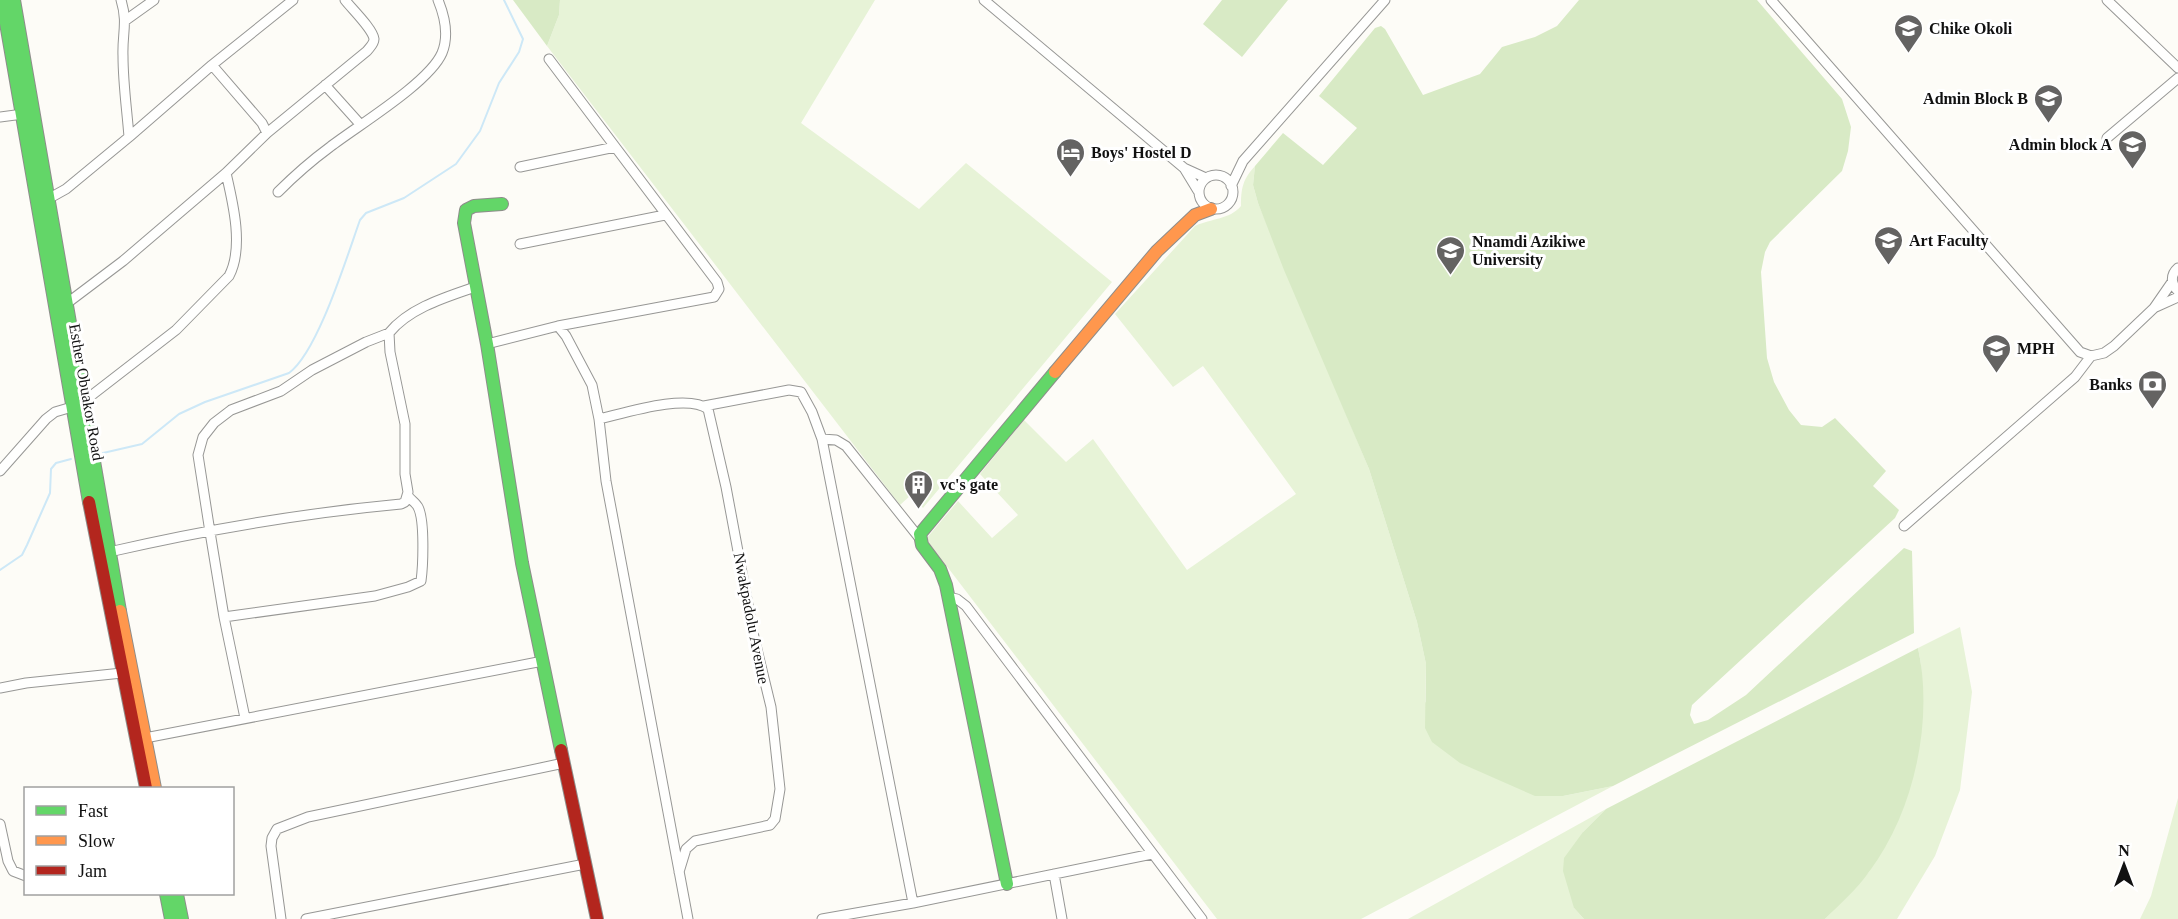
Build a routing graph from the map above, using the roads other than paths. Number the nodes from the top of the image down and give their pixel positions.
1 (2, 0) edge
2 (14, 0) edge
3 (121, 0) edge
4 (154, 0) edge
5 (293, 0) edge
6 (345, 0) edge
7 (438, 0) edge
8 (984, 0) edge
9 (1385, 0) edge
10 (1771, 0) edge
11 (2107, 0) edge
12 (126, 20) junction
13 (9, 31) edge
14 (549, 59) dead end
15 (212, 64) junction
16 (2178, 68) edge
17 (2178, 78) edge
18 (325, 85) junction
19 (23, 114) junction
20 (0, 117) edge
21 (360, 124) junction
22 (267, 133) junction
23 (129, 137) junction
24 (2107, 138) dead end
25 (615, 147) junction
26 (1244, 161) junction
27 (520, 167) dead end
28 (1184, 168) junction
29 (226, 173) junction
30 (1220, 176) junction
31 (1206, 178) junction
32 (1232, 186) junction
33 (278, 192) dead end
34 (1199, 195) junction
35 (48, 200) junction
36 (502, 204) dead end
37 (1211, 209) junction
38 (665, 215) junction
39 (1195, 215) junction
40 (520, 244) dead end
41 (2178, 268) edge
42 (2172, 282) junction
43 (475, 287) junction
44 (2178, 291) edge
45 (2178, 297) edge
46 (66, 304) junction
47 (2154, 308) junction
48 (558, 326) junction
49 (389, 333) junction
50 (487, 344) junction
51 (2091, 356) junction
52 (77, 404) junction
53 (704, 406) junction
54 (600, 419) junction
55 (822, 439) junction
56 (0, 471) edge
57 (408, 496) junction
58 (1904, 526) dead end
59 (210, 532) junction
60 (921, 540) junction
61 (109, 552) junction
62 (948, 597) junction
63 (224, 617) junction
64 (543, 661) junction
65 (122, 673) junction
66 (0, 688) edge
67 (245, 718) junction
68 (145, 738) junction
69 (564, 763) junction
70 (146, 787) edge
71 (155, 787) edge
72 (0, 824) edge
73 (1152, 854) junction
74 (585, 864) junction
75 (679, 872) junction
76 (1054, 874) junction
77 (24, 875) edge
78 (1007, 884) junction
79 (166, 895) edge
80 (177, 895) edge
81 (913, 903) junction
82 (841, 917) edge
83 (171, 919) edge
84 (182, 919) edge
85 (281, 919) edge
86 (306, 919) edge
87 (597, 919) edge
88 (688, 919) edge
89 (822, 919) edge
90 (1062, 919) edge
91 (1202, 919) edge

1 - 13 street, Esther Obuakor Road
2 - 13 street, Esther Obuakor Road
3 - 12 street
4 - 12 street
5 - 15 street
6 - 18 street
7 - 21 street
8 - 28 street
9 - 26 street
10 - 51 street
11 - 16 street
12 - 23 street
13 - 19 street, Esther Obuakor Road
13 - 35 street, Esther Obuakor Road
14 - 25 street
15 - 22 street
15 - 23 street
17 - 24 street
18 - 21 street
18 - 22 street
19 - 20 street
19 - 52 street, Esther Obuakor Road
21 - 33 street
22 - 29 street
23 - 35 street
25 - 27 street
25 - 38 street
26 - 30 street
26 - 32 street
28 - 31 street
28 - 34 street
29 - 46 street
29 - 52 street
30 - 31 street
30 - 32 street
31 - 34 street
32 - 37 street
34 - 37 street
34 - 39 street
35 - 46 street, Esther Obuakor Road
36 - 43 street
37 - 39 street
38 - 40 street
38 - 48 street
39 - 60 street
41 - 42 street
42 - 44 street
42 - 47 street
43 - 49 street
43 - 50 street
45 - 47 street
46 - 52 street, Esther Obuakor Road
47 - 51 street
48 - 50 street
48 - 54 street
49 - 57 street
49 - 59 street
50 - 64 street
51 - 58 street
52 - 56 street
52 - 61 street, Esther Obuakor Road
52 - 65 street, Esther Obuakor Road
53 - 54 street
53 - 55 street
53 - 75 street, Nwakpadolu Avenue
54 - 75 street
55 - 60 street
55 - 81 street
57 - 59 street
57 - 63 street
59 - 61 street
59 - 63 street
60 - 62 street
61 - 68 street, Esther Obuakor Road
62 - 73 street
62 - 78 street
63 - 67 street
64 - 67 street
64 - 69 street
65 - 66 street
65 - 70 street, Esther Obuakor Road
67 - 68 street
68 - 71 street, Esther Obuakor Road
69 - 74 street
69 - 85 street
72 - 77 street
73 - 76 street
73 - 91 street
74 - 86 street
74 - 87 street
75 - 88 street
76 - 78 street
76 - 90 street
78 - 81 street
79 - 83 street
80 - 84 street
81 - 82 street
82 - 89 street

